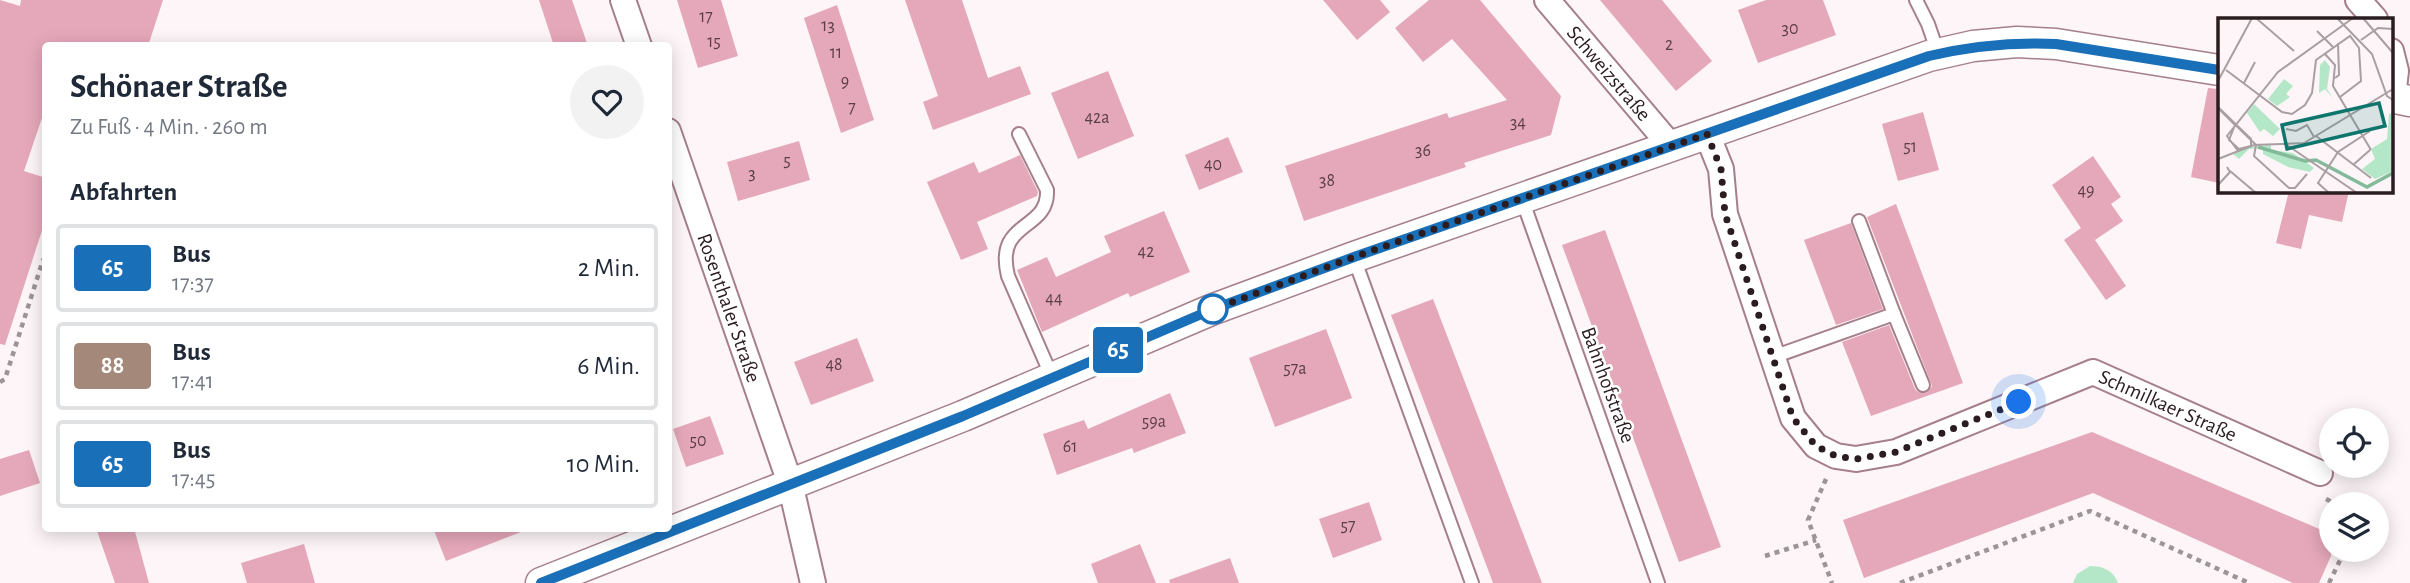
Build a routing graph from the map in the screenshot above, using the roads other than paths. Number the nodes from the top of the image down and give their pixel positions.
1 (623, 0) edge
2 (1547, 0) edge
3 (1916, 0) edge
4 (2358, 0) edge
5 (2374, 18) edge
6 (638, 42) edge
7 (1938, 54) junction
8 (2392, 55) edge
9 (2218, 70) edge
10 (2398, 98) edge
11 (1019, 134) dead end
12 (1707, 134) junction
13 (672, 143) edge
14 (1671, 146) junction
15 (1522, 199) junction
16 (1859, 221) dead end
17 (1354, 257) junction
18 (1894, 314) junction
19 (1773, 357) junction
20 (1052, 378) junction
21 (1923, 385) dead end
22 (2319, 473) edge
23 (790, 483) junction
24 (672, 530) edge
25 (668, 532) edge
26 (541, 583) edge
27 (813, 583) edge
28 (1472, 583) edge
29 (1658, 583) edge

1 - 6 street
2 - 14 street, Schweizstraße
3 - 7 lane
4 - 5 street
7 - 9 street
7 - 12 street
8 - 10 street
11 - 20 lane
12 - 14 street
12 - 19 street
13 - 23 street, Rosenthaler Straße
14 - 15 street
15 - 17 street
15 - 29 lane, Bahnhofstraße
16 - 18 lane
17 - 20 street
17 - 28 lane
18 - 19 lane
18 - 21 lane
19 - 22 street, Schmilkaer Straße
20 - 23 street
23 - 24 street
23 - 27 street, Rosenthaler Straße
25 - 26 street

